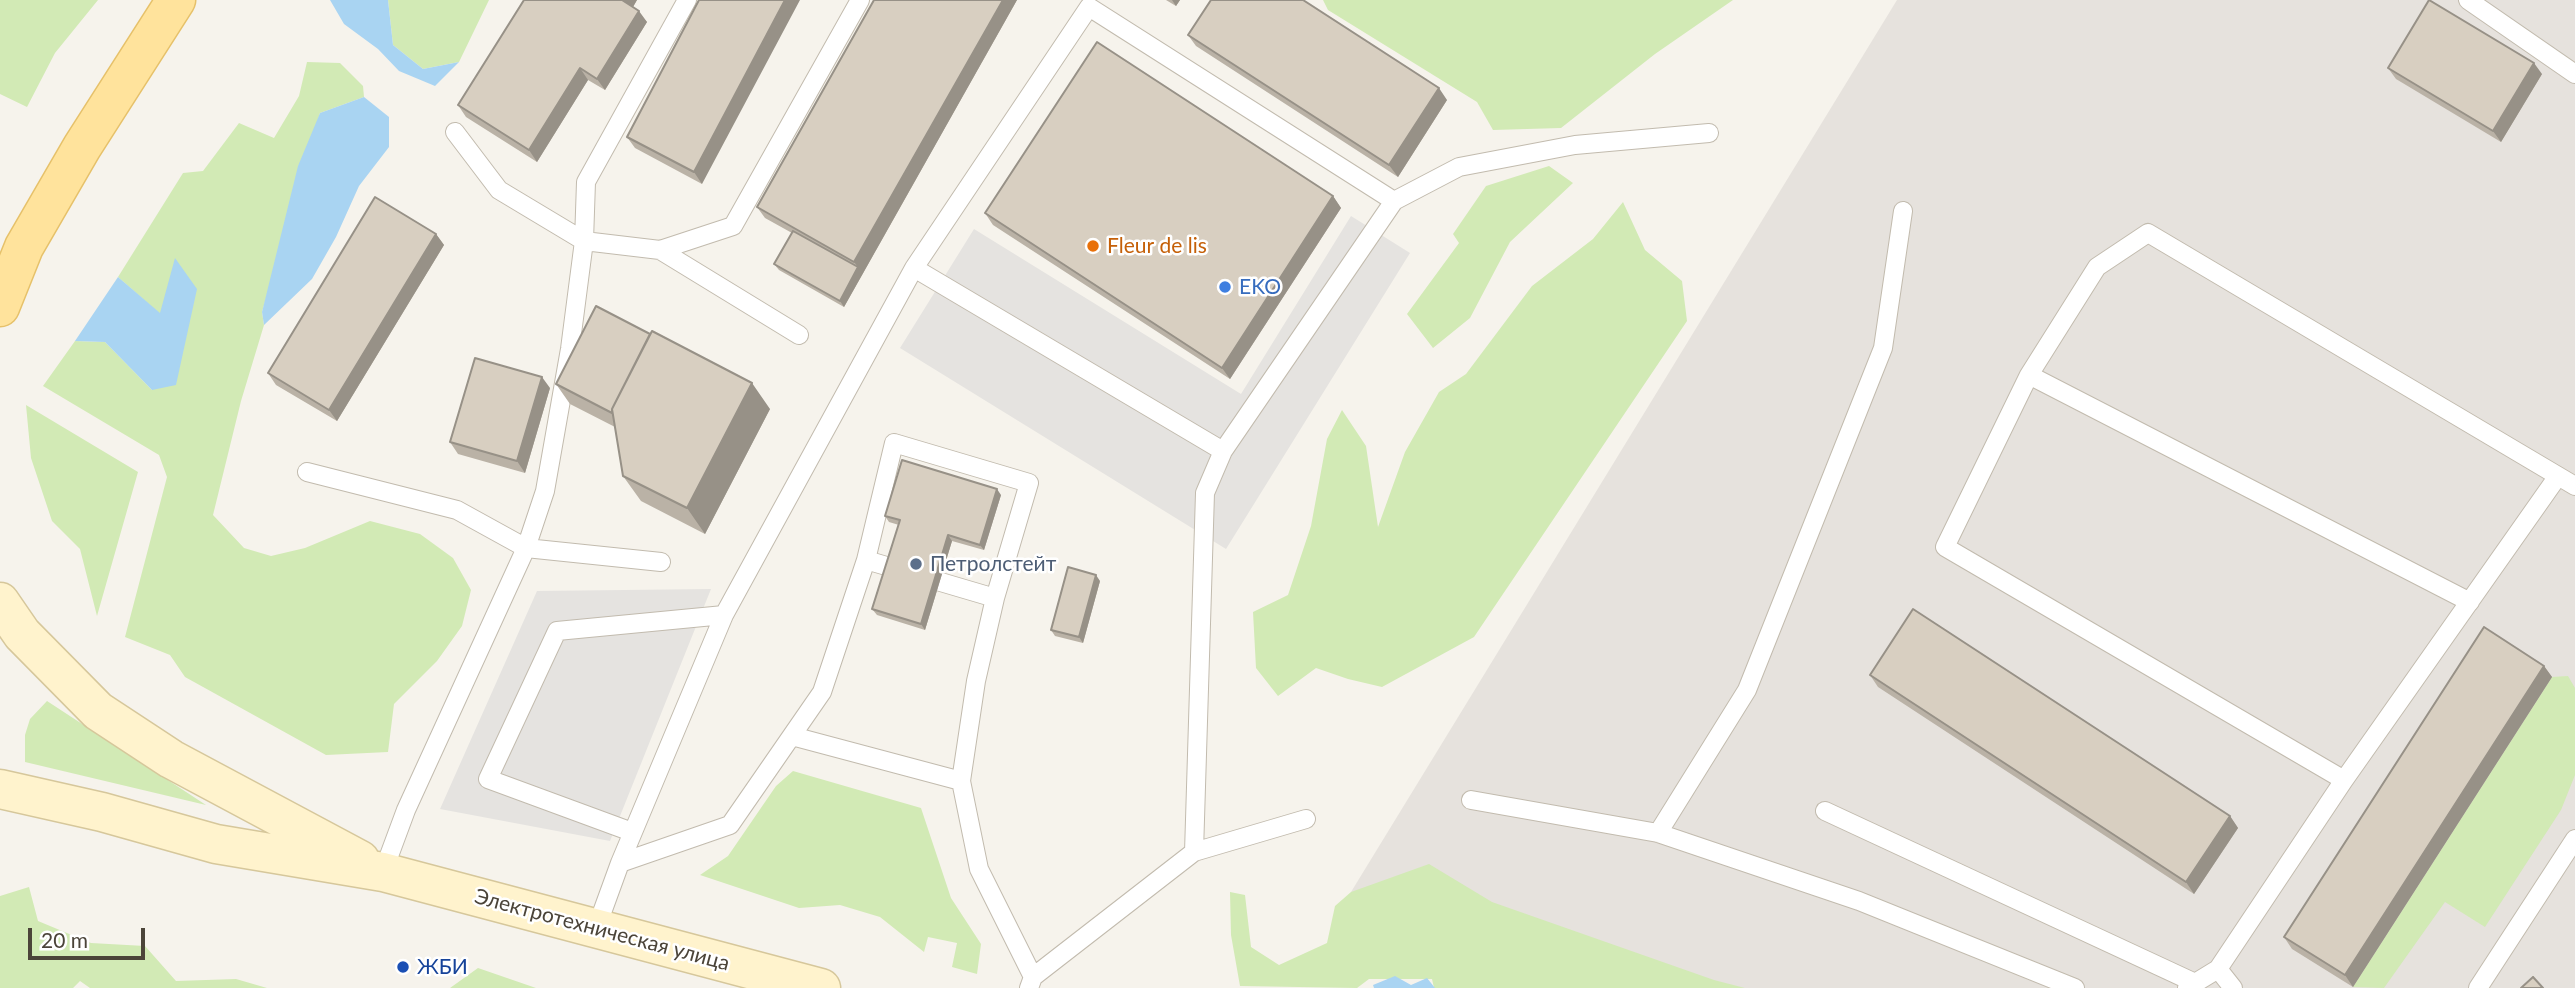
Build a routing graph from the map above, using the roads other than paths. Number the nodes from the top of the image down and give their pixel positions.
1 (176, 0) edge
2 (687, 0) edge
3 (860, 0) edge
4 (2468, 0) edge
5 (2575, 74) edge
6 (455, 132) dead end
7 (1709, 133) dead end
8 (76, 157) junction
9 (1394, 201) junction
10 (1903, 211) dead end
11 (584, 241) junction
12 (0, 245) edge
13 (660, 250) junction
14 (914, 268) junction
15 (0, 307) edge
16 (799, 335) dead end
17 (2029, 375) junction
18 (1223, 451) junction
19 (307, 471) dead end
20 (2558, 476) junction
21 (2575, 486) edge
22 (526, 548) junction
23 (866, 560) junction
24 (661, 562) dead end
25 (995, 598) junction
26 (0, 601) edge
27 (2470, 602) junction
28 (724, 615) junction
29 (792, 736) junction
30 (2344, 780) junction
31 (961, 781) junction
32 (0, 789) edge
33 (1471, 800) dead end
34 (1825, 811) dead end
35 (1306, 819) dead end
36 (632, 832) junction
37 (1658, 833) junction
38 (2575, 839) edge
39 (1194, 852) junction
40 (620, 863) junction
41 (383, 872) junction
42 (596, 929) junction
43 (2218, 969) junction
44 (1031, 983) edge
45 (2190, 985) edge
46 (821, 988) edge
47 (2075, 988) edge
48 (2233, 988) edge
49 (2478, 988) edge

1 - 8 main road
2 - 11 lane
3 - 13 lane
4 - 5 lane
6 - 11 lane
7 - 9 lane
8 - 12 main road
8 - 15 main road
9 - 14 lane
9 - 18 lane
10 - 37 lane
11 - 13 lane
11 - 22 lane
13 - 16 lane
14 - 18 lane
14 - 28 lane
17 - 20 lane
17 - 27 lane
17 - 30 lane
18 - 39 lane
19 - 22 lane
20 - 21 lane
20 - 27 lane
22 - 24 lane
22 - 41 lane
23 - 25 lane
23 - 25 lane
23 - 29 lane
25 - 31 lane
26 - 41 main road
27 - 30 lane
28 - 36 lane
28 - 36 lane
29 - 31 lane
29 - 40 lane
30 - 43 lane
31 - 44 lane
32 - 41 main road
33 - 37 lane
34 - 45 lane
35 - 39 lane
36 - 40 lane
37 - 47 lane
38 - 49 lane
39 - 44 lane
40 - 42 lane
41 - 42 main road, Электротехническая улица
42 - 46 main road, Электротехническая улица
43 - 45 lane
43 - 48 lane

